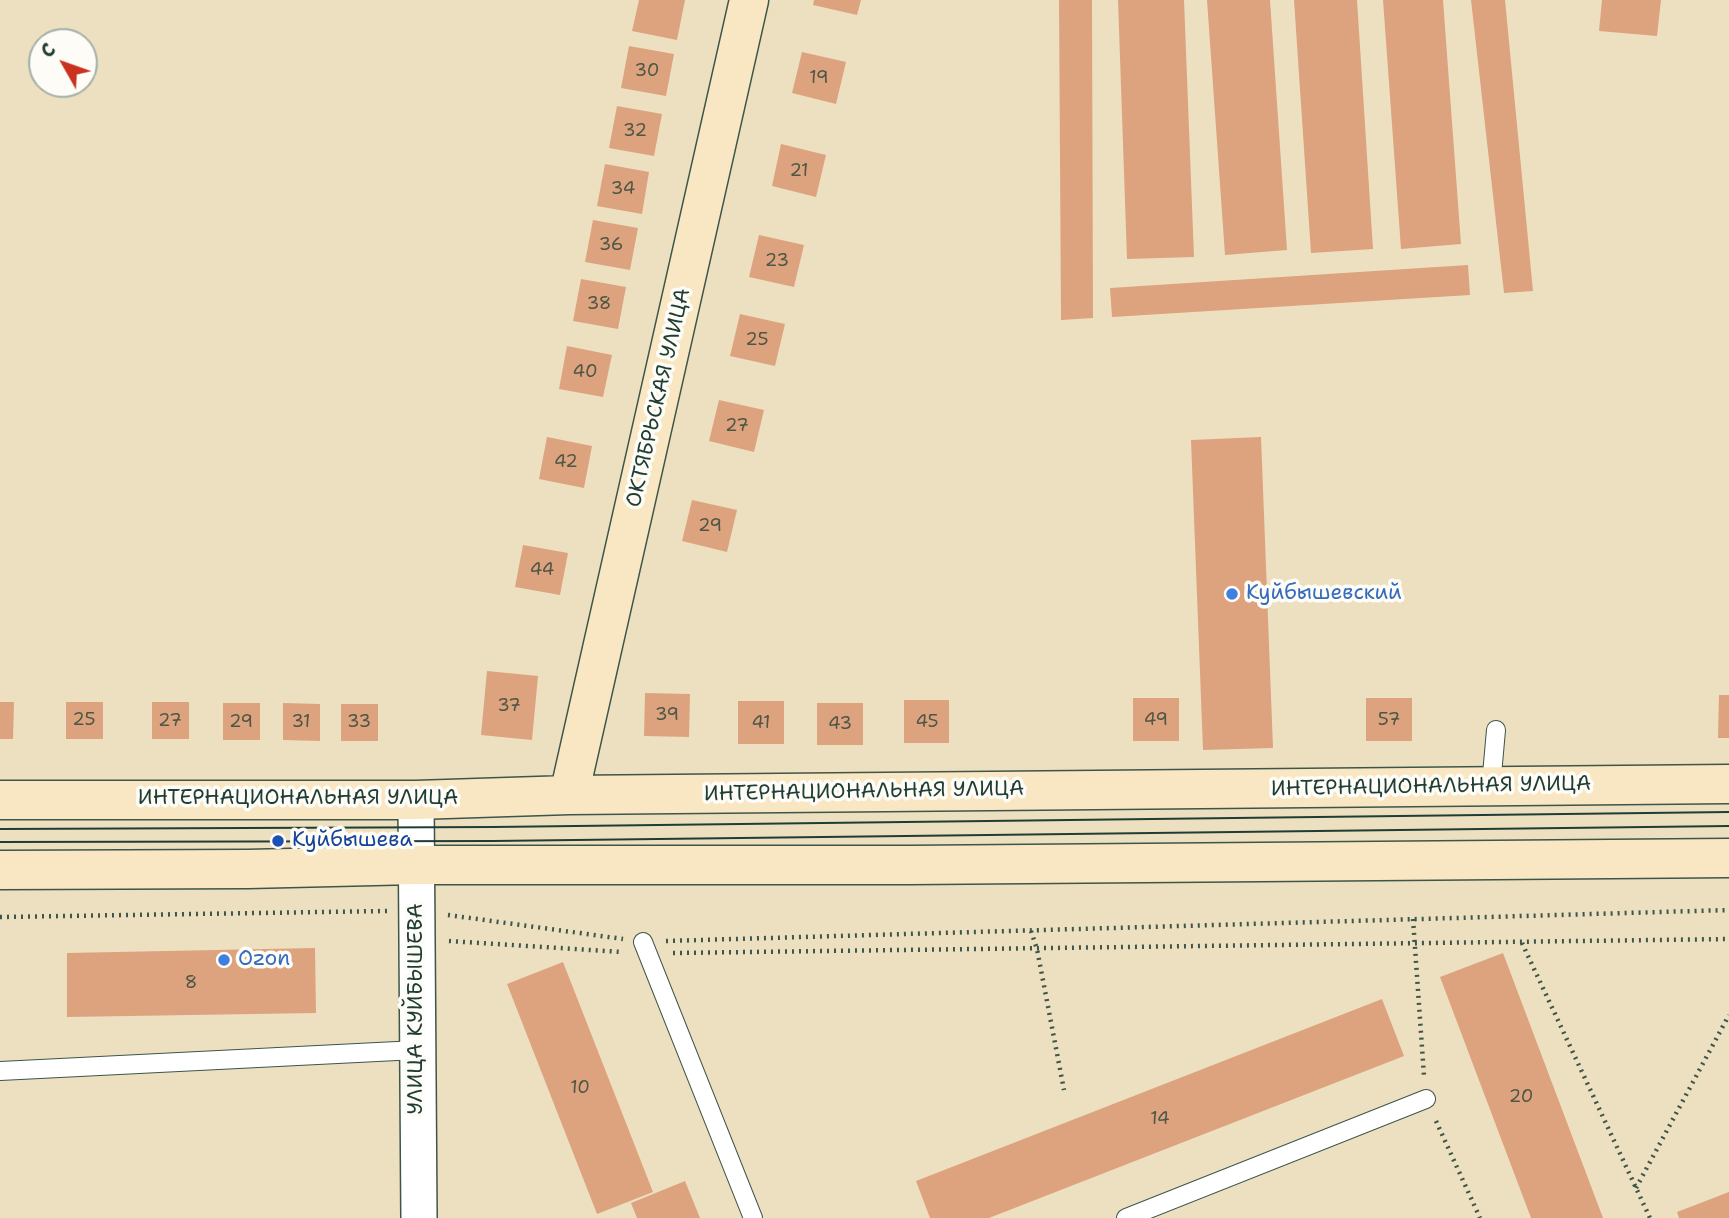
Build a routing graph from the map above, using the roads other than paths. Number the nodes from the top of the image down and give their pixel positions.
1 (749, 0) edge
2 (1496, 730) dead end
3 (1729, 784) edge
4 (1491, 786) junction
5 (569, 795) junction
6 (0, 800) edge
7 (416, 800) junction
8 (1729, 858) edge
9 (416, 865) junction
10 (0, 870) edge
11 (645, 948) road end
12 (418, 1050) junction
13 (0, 1071) edge
14 (1426, 1099) road end
15 (1157, 1212) edge
16 (419, 1218) edge
17 (753, 1218) edge
18 (1126, 1218) edge

1 - 5 main road, ОКТЯБРЬСКАЯ УЛИЦА
2 - 4 lane
3 - 4 main road, ИНТЕРНАЦИОНАЛЬНАЯ УЛИЦА
4 - 5 main road, ИНТЕРНАЦИОНАЛЬНАЯ УЛИЦА
5 - 7 main road, ИНТЕРНАЦИОНАЛЬНАЯ УЛИЦА
6 - 7 main road, ИНТЕРНАЦИОНАЛЬНАЯ УЛИЦА
7 - 9 street, УЛИЦА КУЙБЫШЕВА
8 - 9 main road
9 - 10 main road
9 - 12 street, УЛИЦА КУЙБЫШЕВА
11 - 17 lane
12 - 13 lane
12 - 16 street, УЛИЦА КУЙБЫШЕВА
14 - 15 lane
15 - 18 lane

